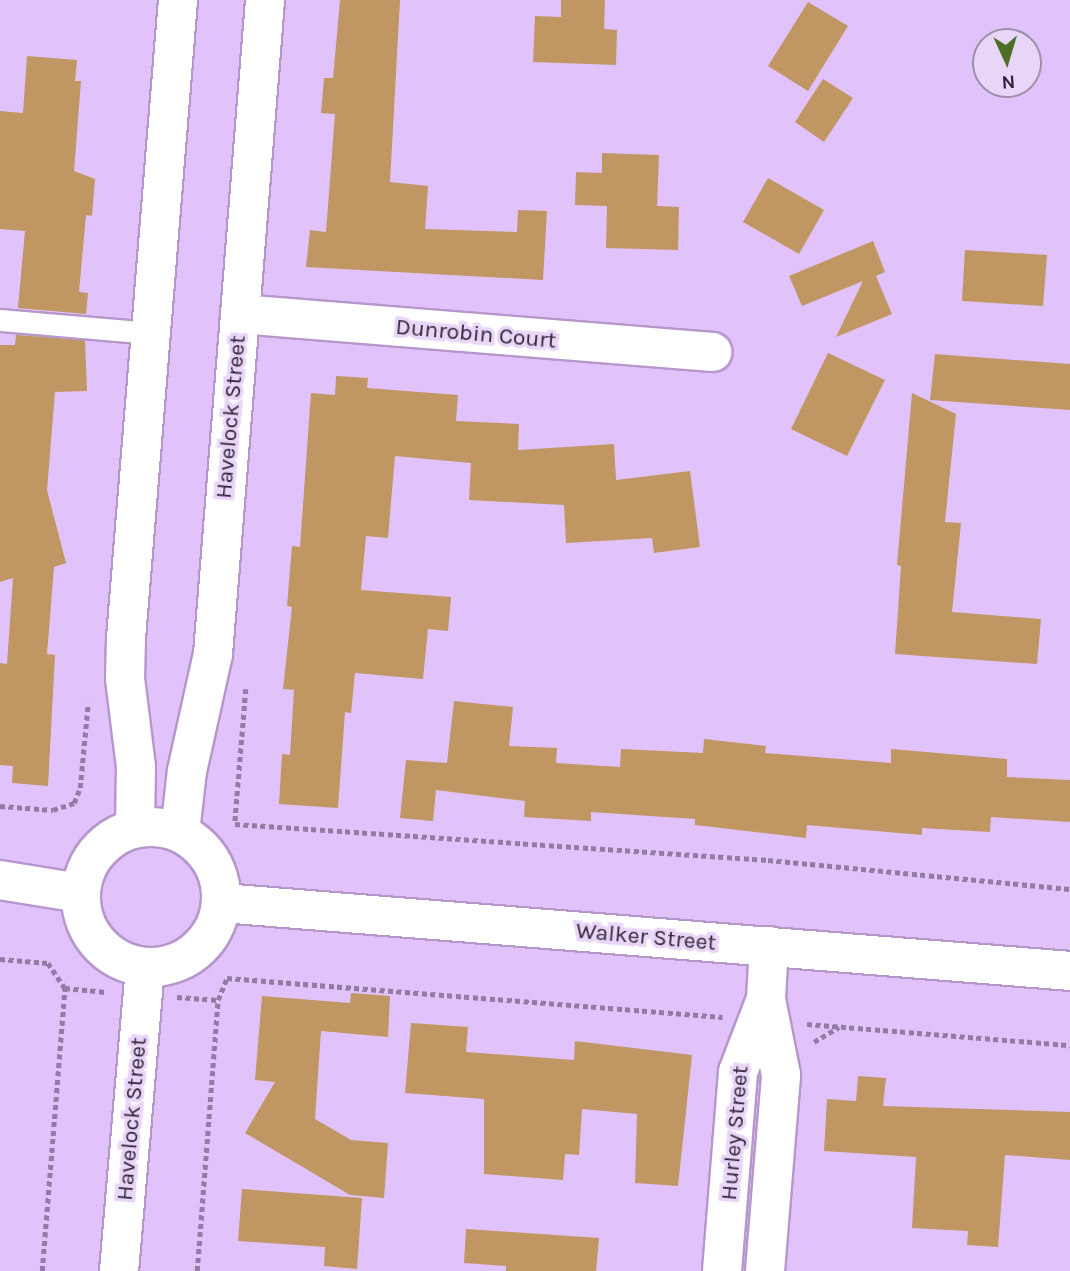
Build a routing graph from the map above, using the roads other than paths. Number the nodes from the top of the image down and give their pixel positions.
1 (178, 0) edge
2 (265, 0) edge
3 (240, 314) junction
4 (0, 320) edge
5 (152, 333) junction
6 (712, 352) dead end
7 (135, 828) junction
8 (180, 832) junction
9 (0, 880) edge
10 (80, 894) junction
11 (222, 903) junction
12 (769, 946) junction
13 (145, 967) junction
14 (1070, 971) edge
15 (764, 1013) junction
16 (119, 1271) edge
17 (722, 1271) edge
18 (765, 1271) edge

1 - 5 street
2 - 3 street, Havelock Street
3 - 6 street, Dunrobin Court
3 - 8 street, Havelock Street
4 - 5 lane
5 - 7 street
7 - 8 street
7 - 10 street
8 - 11 street
9 - 10 street
10 - 13 street
11 - 12 street, Walker Street
11 - 13 street
12 - 14 street, Walker Street
12 - 15 street, Hurley Street
13 - 16 street, Havelock Street
15 - 17 street, Hurley Street
15 - 18 street, Hurley Street

